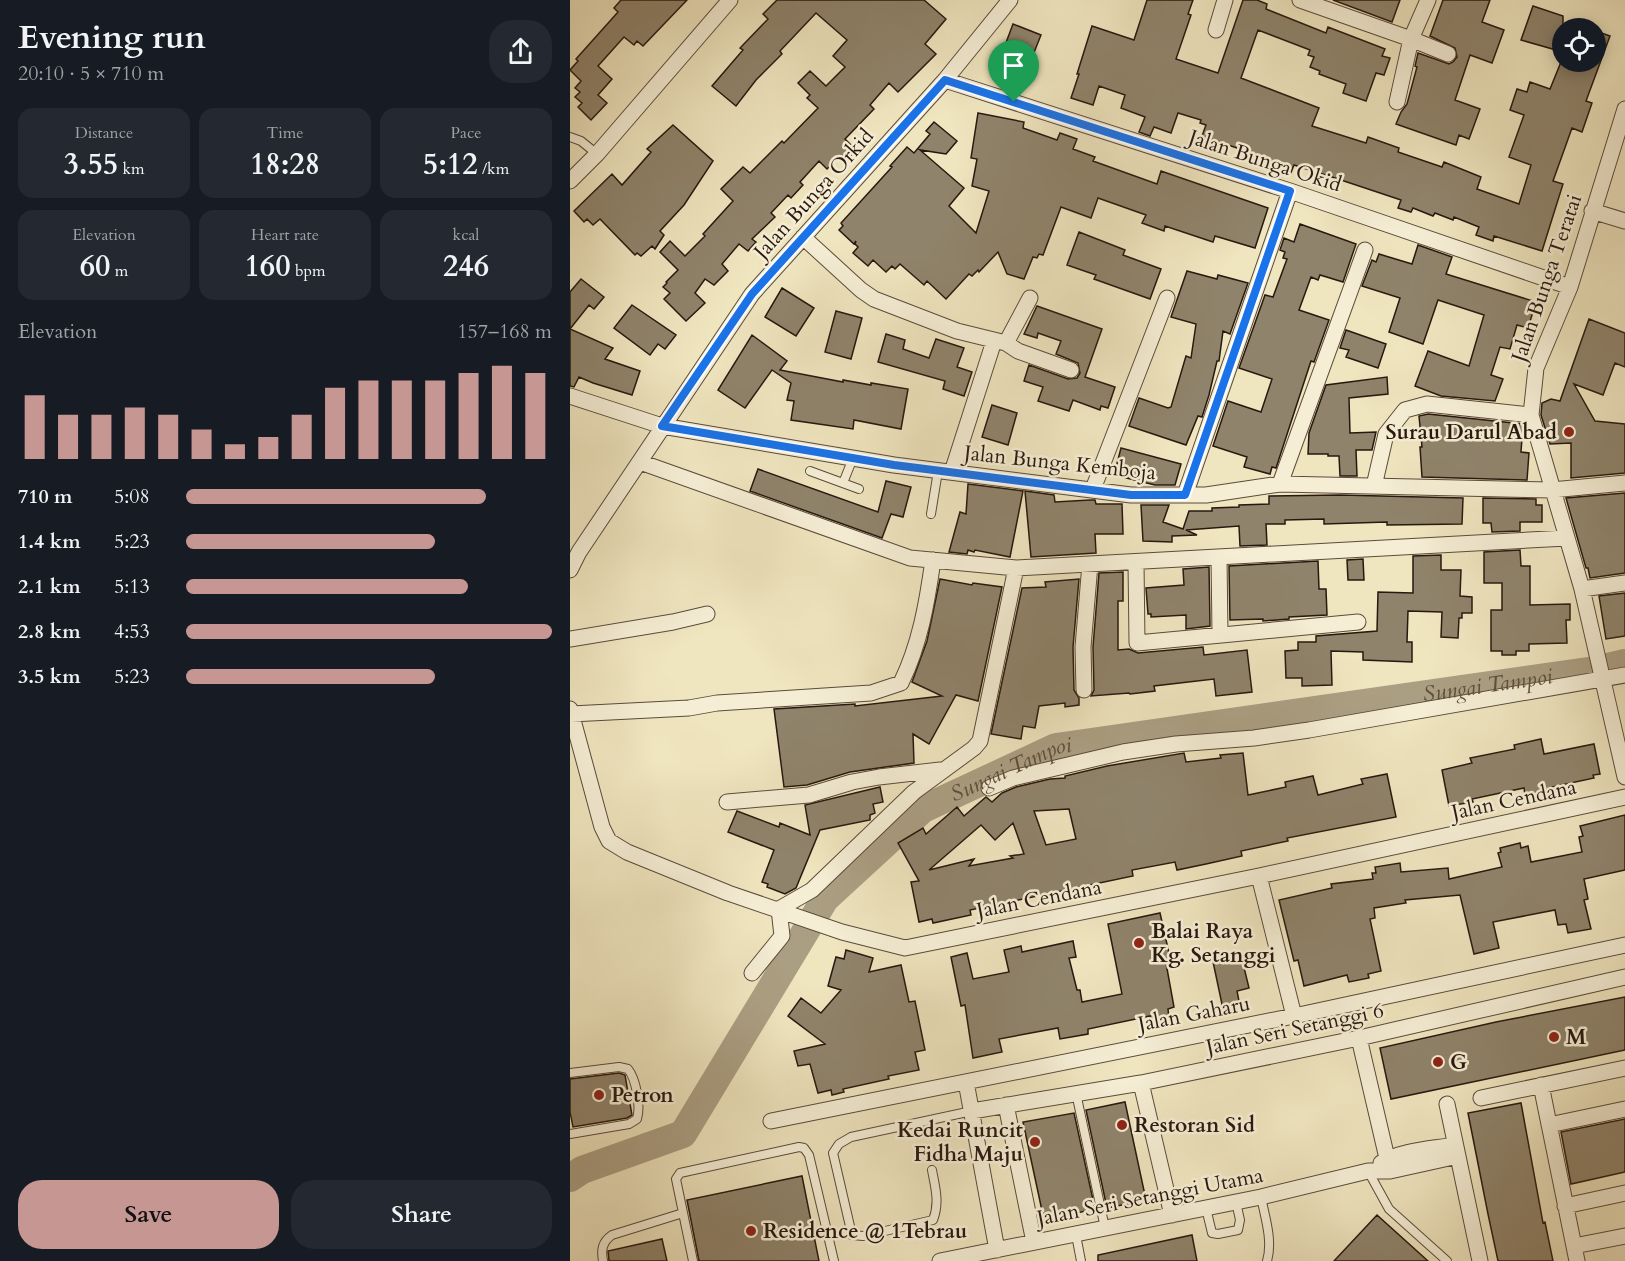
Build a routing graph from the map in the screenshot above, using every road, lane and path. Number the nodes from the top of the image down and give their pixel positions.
1 (1010, 0) edge
2 (1225, 0) edge
3 (1300, 0) edge
4 (1428, 0) edge
5 (726, 2) edge
6 (1216, 30) dead end
7 (1411, 39) junction
8 (1448, 54) dead end
9 (945, 80) junction
10 (1397, 102) dead end
11 (1625, 109) edge
12 (570, 137) edge
13 (597, 154) junction
14 (570, 181) edge
15 (1290, 191) junction
16 (1593, 211) junction
17 (1625, 221) edge
18 (802, 237) junction
19 (1365, 250) dead end
20 (1570, 287) junction
21 (1030, 298) dead end
22 (1167, 298) dead end
23 (1000, 342) junction
24 (1071, 370) dead end
25 (570, 396) edge
26 (1531, 415) junction
27 (662, 426) junction
28 (853, 458) junction
29 (640, 462) junction
30 (810, 471) dead end
31 (945, 472) junction
32 (843, 483) junction
33 (1625, 483) edge
34 (1280, 484) junction
35 (1374, 486) junction
36 (860, 489) dead end
37 (1093, 489) junction
38 (1552, 490) junction
39 (1185, 495) junction
40 (932, 514) dead end
41 (1567, 538) junction
42 (1220, 557) junction
43 (933, 560) junction
44 (1136, 561) junction
45 (1090, 564) junction
46 (1016, 568) junction
47 (570, 570) edge
48 (1625, 583) edge
49 (1582, 590) junction
50 (707, 614) dead end
51 (1358, 622) dead end
52 (1220, 634) junction
53 (570, 639) edge
54 (1625, 675) edge
55 (1602, 680) junction
56 (1084, 690) dead end
57 (571, 711) edge
58 (944, 770) junction
59 (1625, 777) edge
60 (989, 788) dead end
61 (1625, 797) edge
62 (728, 802) dead end
63 (1259, 876) junction
64 (784, 911) junction
65 (1625, 945) edge
66 (752, 973) dead end
67 (1625, 977) edge
68 (1294, 1016) junction
69 (1359, 1038) junction
70 (1625, 1068) edge
71 (570, 1074) edge
72 (966, 1082) junction
73 (1141, 1083) junction
74 (1541, 1085) junction
75 (1077, 1093) junction
76 (1481, 1098) dead end
77 (1447, 1104) dead end
78 (1006, 1105) junction
79 (1625, 1109) edge
80 (972, 1111) junction
81 (771, 1121) dead end
82 (1549, 1125) junction
83 (570, 1134) edge
84 (1456, 1150) junction
85 (1388, 1165) junction
86 (932, 1170) dead end
87 (1368, 1171) junction
88 (1625, 1193) edge
89 (1261, 1197) junction
90 (1236, 1202) junction
91 (1565, 1206) junction
92 (1206, 1208) junction
93 (683, 1213) junction
94 (1172, 1215) junction
95 (1105, 1228) junction
96 (1076, 1235) junction
97 (1625, 1236) edge
98 (1034, 1242) junction
99 (997, 1250) junction
100 (1575, 1254) edge
101 (603, 1261) edge
102 (693, 1261) edge
103 (834, 1261) edge
104 (940, 1261) edge
105 (1081, 1261) edge
106 (1267, 1261) edge
107 (1447, 1261) edge
108 (1480, 1261) edge

1 - 9 street, Jalan Bunga Orkid
2 - 6 street
3 - 7 street
4 - 7 street
5 - 13 street
7 - 8 street
7 - 10 street
9 - 15 street, Jalan Bunga Okid
9 - 18 street, Jalan Bunga Orkid
11 - 16 street, Jalan Bunga Teratai
12 - 13 lane
13 - 14 street
15 - 20 street, Jalan Bunga Okid
15 - 39 street
16 - 17 street
16 - 20 street, Jalan Bunga Teratai
18 - 23 street
18 - 27 street, Jalan Bunga Orkid
19 - 34 street
20 - 26 street, Jalan Bunga Teratai
21 - 23 street
22 - 37 street
23 - 24 street
23 - 31 street
25 - 27 street, Jalan Bunga Kemboja
26 - 35 street
26 - 38 street, Jalan Bunga Teratai
27 - 28 street, Jalan Bunga Kemboja
27 - 29 street
28 - 31 street, Jalan Bunga Kemboja
28 - 32 lane
29 - 43 street
29 - 47 street
30 - 32 lane
31 - 37 street, Jalan Bunga Kemboja
31 - 40 lane
32 - 36 lane
33 - 38 street, Jalan Bunga Kemboja
34 - 35 street, Jalan Bunga Kemboja
34 - 39 street, Jalan Bunga Kemboja
35 - 38 street, Jalan Bunga Kemboja
37 - 39 street, Jalan Bunga Kemboja
38 - 41 street, Jalan Bunga Teratai
41 - 42 street
41 - 49 street, Jalan Bunga Teratai
42 - 44 street
42 - 52 street
43 - 46 street
43 - 57 street
44 - 45 street
44 - 52 street
45 - 46 street
45 - 56 street
46 - 58 street
48 - 49 street
49 - 55 street, Jalan Bunga Teratai
50 - 53 street
51 - 52 street
54 - 55 street
55 - 59 street, Jalan Bunga Teratai
55 - 60 street
57 - 64 street, Jalan Cendana
58 - 62 street
58 - 64 street
61 - 63 street, Jalan Cendana
63 - 64 street, Jalan Cendana
63 - 68 street
64 - 66 street
65 - 68 street, Jalan Gaharu
67 - 69 street, Jalan Seri Setanggi 6
68 - 72 street, Jalan Gaharu
69 - 73 street, Jalan Seri Setanggi 6
69 - 85 street
70 - 74 street
71 - 83 lane
72 - 80 street
72 - 81 street, Jalan Gaharu
73 - 75 street, Jalan Seri Setanggi 6
73 - 94 street
74 - 76 street
74 - 82 street
75 - 78 street, Jalan Seri Setanggi 6
75 - 95 lane
77 - 84 street
78 - 80 street, Jalan Seri Setanggi 6
78 - 98 street
79 - 82 street
80 - 86 lane
80 - 99 street
82 - 91 street
84 - 85 street, Jalan Seri Setanggi Utama
84 - 108 street
85 - 87 street, Jalan Seri Setanggi Utama
87 - 89 street, Jalan Seri Setanggi Utama
87 - 107 lane
88 - 91 street
89 - 90 street, Jalan Seri Setanggi Utama
89 - 106 lane
90 - 92 street, Jalan Seri Setanggi Utama
90 - 92 lane
91 - 100 street
92 - 94 street, Jalan Seri Setanggi Utama
93 - 101 lane
93 - 102 lane
93 - 103 lane
94 - 95 street, Jalan Seri Setanggi Utama
95 - 96 street, Jalan Seri Setanggi Utama
96 - 98 street, Jalan Seri Setanggi Utama
96 - 105 lane
97 - 100 street
98 - 99 street, Jalan Seri Setanggi Utama
99 - 104 street, Jalan Seri Setanggi Utama

